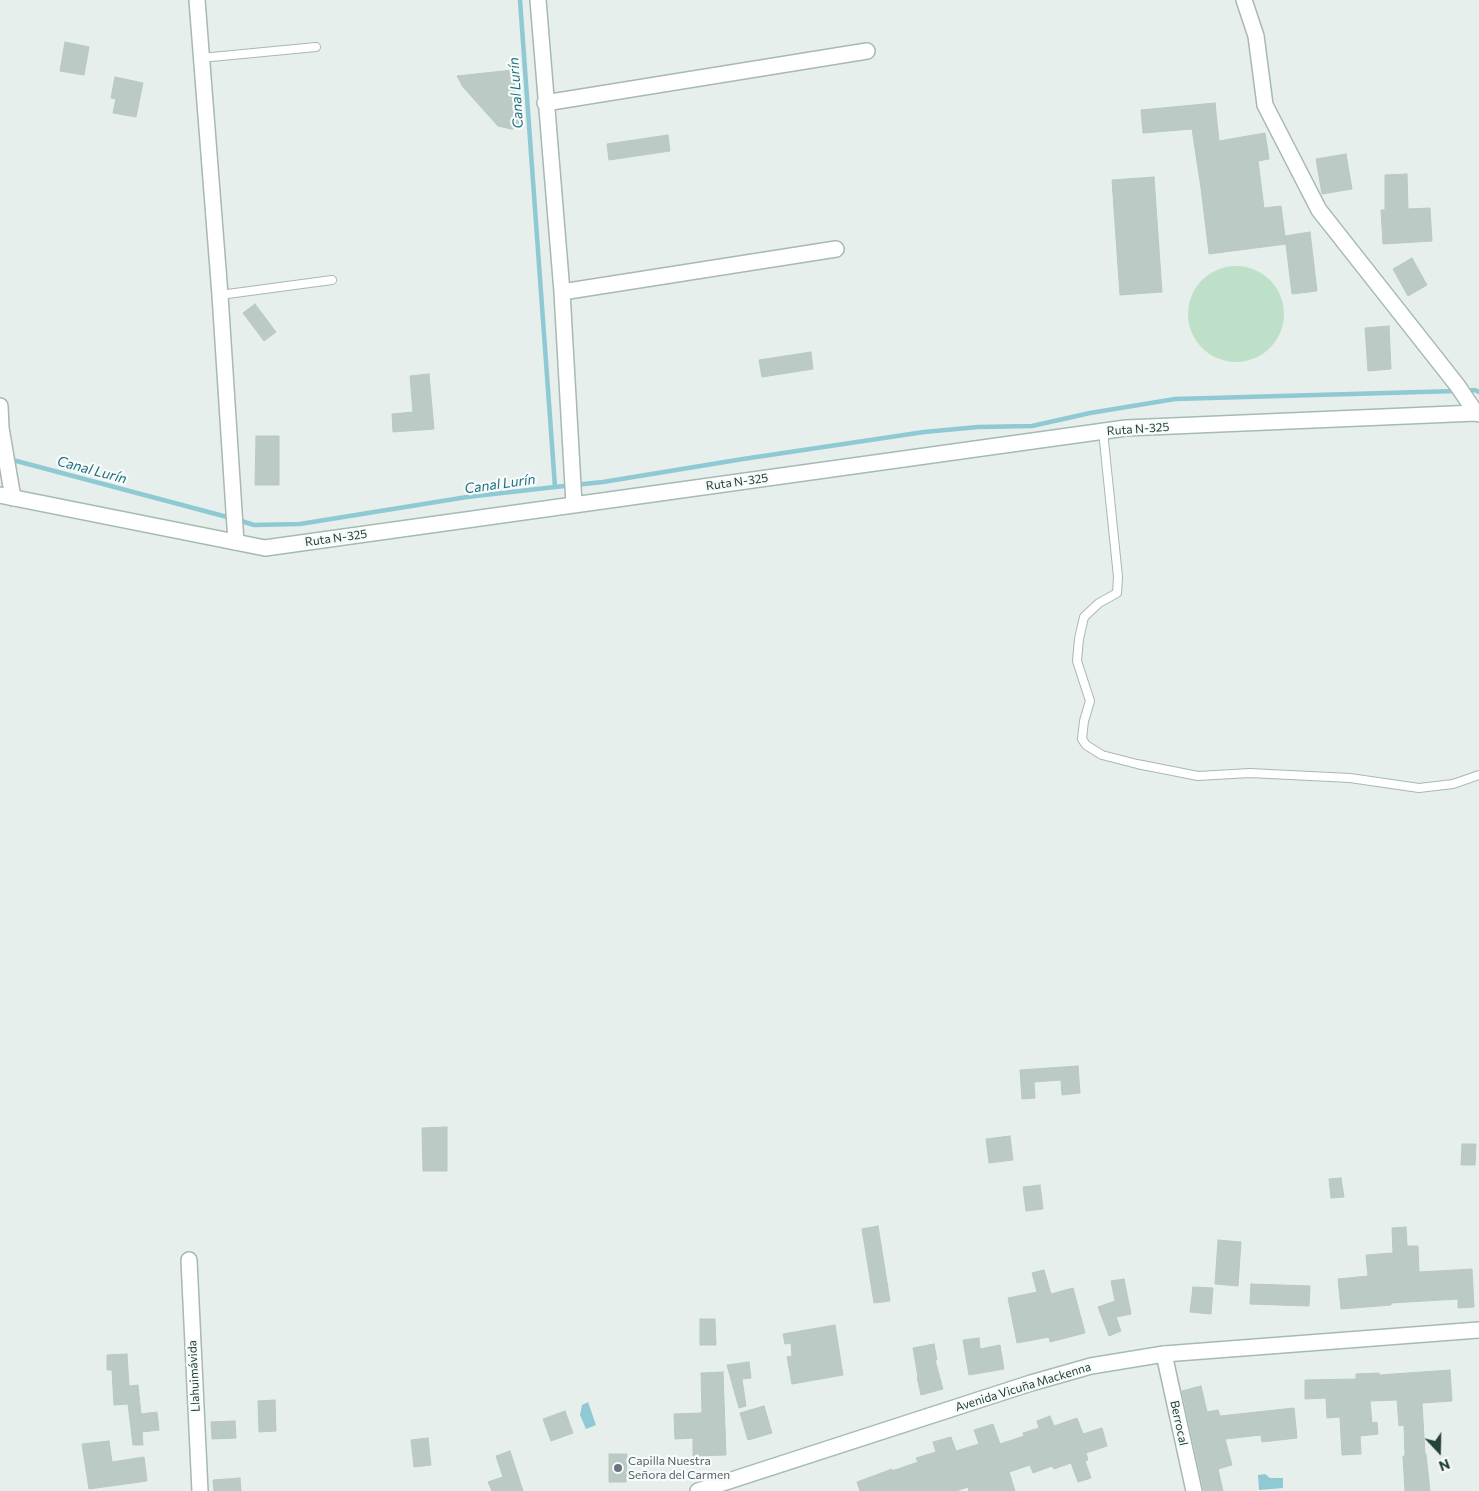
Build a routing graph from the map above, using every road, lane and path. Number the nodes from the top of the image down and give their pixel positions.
1 (197, 0) edge
2 (538, 0) edge
3 (1244, 0) edge
4 (316, 47) dead end
5 (867, 51) dead end
6 (201, 58) junction
7 (545, 103) junction
8 (836, 249) dead end
9 (332, 280) dead end
10 (562, 292) junction
11 (220, 295) junction
12 (0, 406) edge
13 (1477, 414) edge
14 (1103, 432) junction
15 (573, 492) junction
16 (7, 496) edge
17 (236, 542) junction
18 (1479, 775) edge
19 (189, 1260) dead end
20 (1479, 1330) edge
21 (1164, 1354) junction
22 (200, 1491) edge
23 (698, 1491) edge
24 (1194, 1491) edge

1 - 6 street
2 - 7 street
3 - 13 street
4 - 6 lane
5 - 7 street
6 - 11 street
7 - 10 street
8 - 10 street
9 - 11 lane
10 - 15 street
11 - 17 street
12 - 16 street
13 - 14 street, Ruta N-325
14 - 15 street, Ruta N-325
14 - 18 lane
15 - 17 street, Ruta N-325
16 - 17 street, Ruta N-325
19 - 22 street, Llahuimávida
20 - 21 street, Avenida Vicuña Mackenna
21 - 23 street, Avenida Vicuña Mackenna
21 - 24 street, Berrocal

